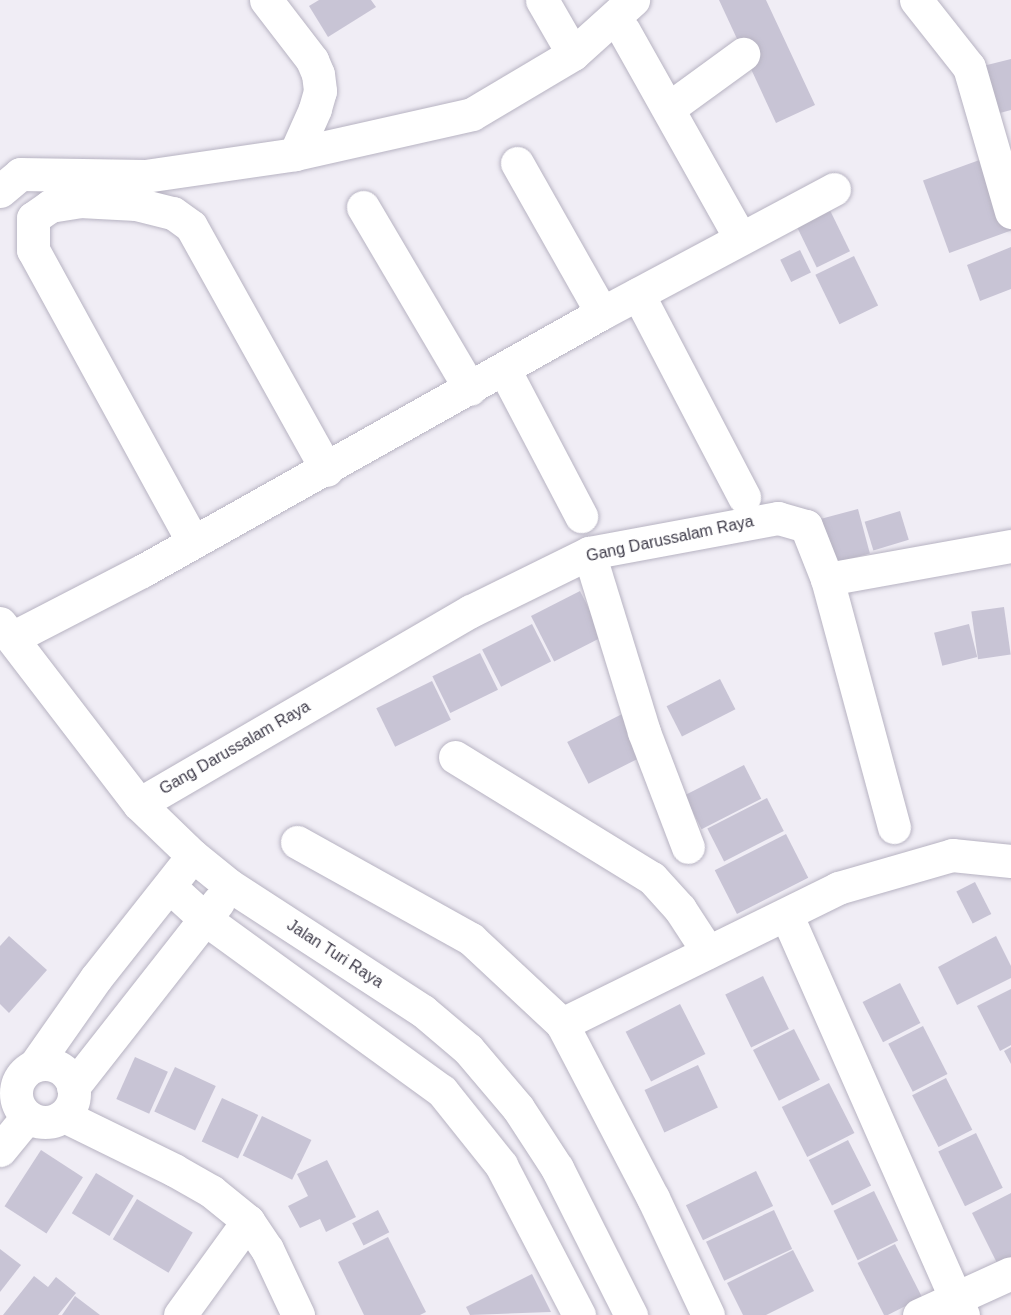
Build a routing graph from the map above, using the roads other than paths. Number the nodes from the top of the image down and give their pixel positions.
1 (266, 0) edge
2 (542, 0) edge
3 (633, 0) edge
4 (916, 0) edge
5 (624, 31) dead end
6 (573, 54) junction
7 (743, 54) dead end
8 (669, 108) junction
9 (295, 154) junction
10 (517, 163) dead end
11 (834, 189) dead end
12 (0, 190) edge
13 (363, 207) dead end
14 (1011, 212) edge
15 (740, 238) junction
16 (638, 294) junction
17 (602, 313) junction
18 (505, 371) junction
19 (470, 389) junction
20 (327, 470) junction
21 (744, 497) dead end
22 (581, 516) dead end
23 (193, 542) junction
24 (1011, 546) edge
25 (589, 553) junction
26 (826, 579) junction
27 (6, 630) edge
28 (455, 757) dead end
29 (139, 804) junction
30 (894, 827) dead end
31 (297, 842) dead end
32 (688, 847) dead end
33 (192, 855) junction
34 (1011, 861) edge
35 (229, 885) junction
36 (170, 887) junction
37 (787, 916) junction
38 (206, 919) junction
39 (708, 952) junction
40 (562, 1024) junction
41 (18, 1069) edge
42 (69, 1101) junction
43 (27, 1117) junction
44 (0, 1150) edge
45 (248, 1221) junction
46 (1011, 1273) edge
47 (959, 1307) edge
48 (180, 1315) edge
49 (298, 1315) edge
50 (579, 1315) edge
51 (631, 1315) edge
52 (708, 1315) edge
53 (919, 1315) edge

1 - 9 street
2 - 6 street
3 - 6 street
4 - 14 street
5 - 8 street
6 - 9 street
7 - 8 street
8 - 15 street
9 - 12 street
10 - 17 street
11 - 15 street
13 - 19 street
15 - 16 street
16 - 17 street
16 - 21 street
17 - 18 street
18 - 19 street
18 - 22 street
19 - 20 street
20 - 23 street
20 - 23 street
23 - 27 street
24 - 26 street
25 - 26 street, Gang Darussalam Raya
25 - 29 street, Gang Darussalam Raya
25 - 32 street
26 - 30 street, Gang Darussalam Raya
27 - 29 street, Jalan Turi Raya
28 - 39 street
29 - 33 street, Jalan Turi Raya
31 - 40 street
33 - 35 street, Jalan Turi Raya
33 - 36 street
34 - 37 street
35 - 38 street
35 - 51 street, Jalan Turi Raya
36 - 38 street
36 - 41 street
37 - 39 street
37 - 47 street
38 - 42 street
38 - 50 street
39 - 40 street
40 - 52 street
41 - 42 street
41 - 43 street
42 - 43 street
42 - 45 street
43 - 44 street
45 - 48 street
45 - 49 street
46 - 47 street
47 - 53 street

